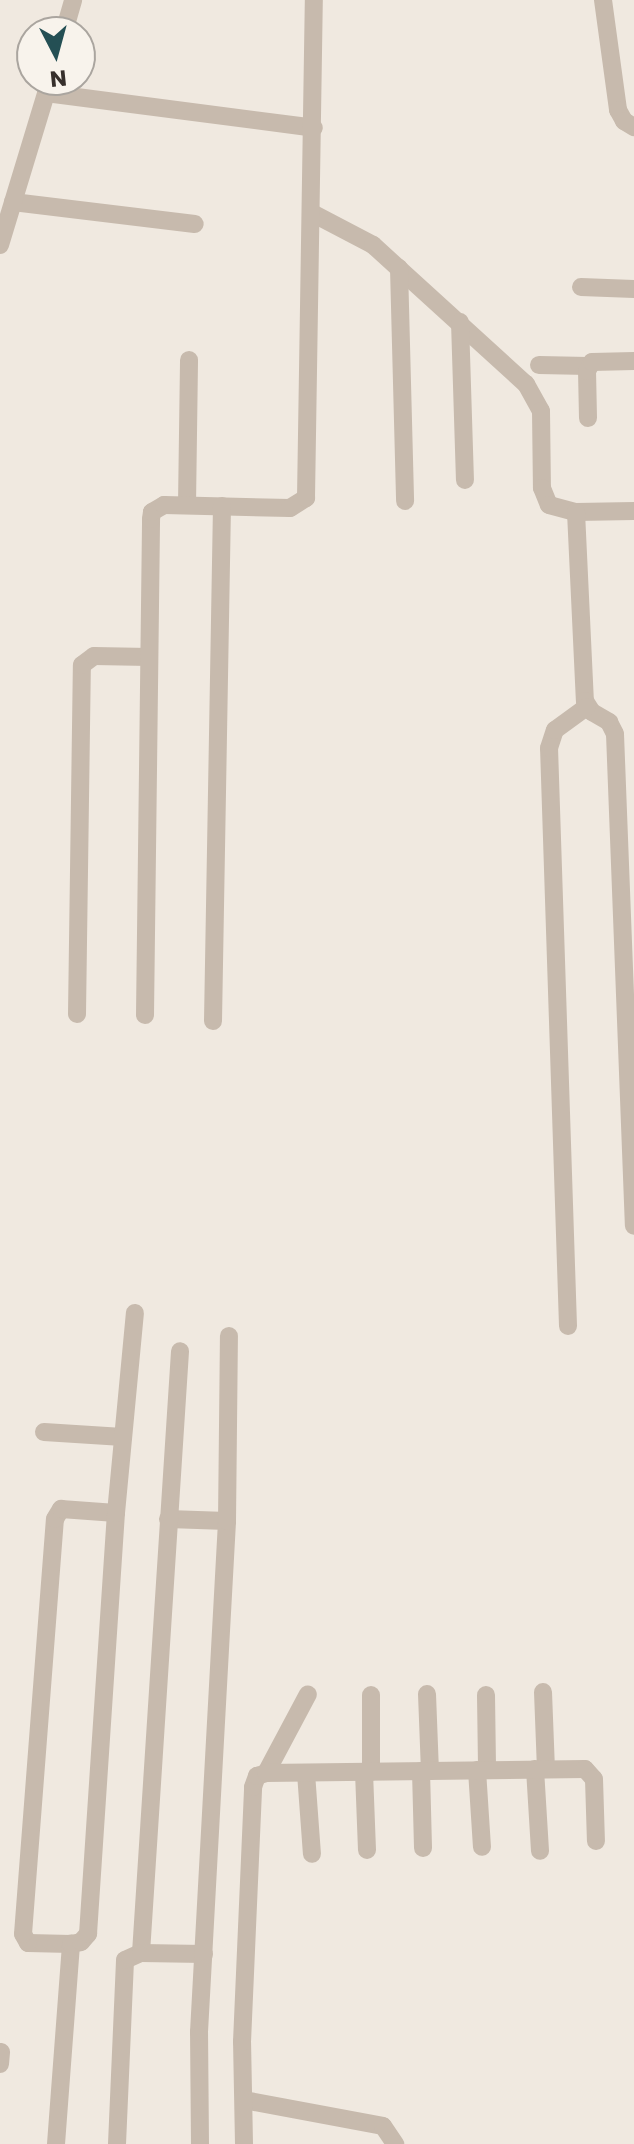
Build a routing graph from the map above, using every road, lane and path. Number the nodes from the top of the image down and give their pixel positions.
1 (314, 0) edge
2 (603, 0) edge
3 (96, 94) edge
4 (45, 96) edge
5 (634, 127) edge
6 (314, 128) junction
7 (13, 202) junction
8 (312, 213) junction
9 (195, 224) dead end
10 (0, 245) edge
11 (399, 268) junction
12 (581, 287) dead end
13 (634, 289) edge
14 (460, 322) junction
15 (189, 360) dead end
16 (634, 361) edge
17 (539, 365) dead end
18 (588, 366) junction
19 (588, 418) dead end
20 (465, 480) dead end
21 (405, 501) dead end
22 (187, 505) junction
23 (222, 506) junction
24 (634, 511) edge
25 (576, 512) junction
26 (149, 657) junction
27 (587, 707) junction
28 (77, 1014) dead end
29 (145, 1015) dead end
30 (213, 1021) dead end
31 (634, 1226) edge
32 (135, 1313) dead end
33 (568, 1326) dead end
34 (229, 1336) dead end
35 (180, 1351) dead end
36 (44, 1432) dead end
37 (123, 1437) junction
38 (116, 1513) junction
39 (168, 1519) junction
40 (227, 1521) junction
41 (543, 1692) dead end
42 (308, 1694) dead end
43 (427, 1694) dead end
44 (371, 1695) dead end
45 (486, 1695) dead end
46 (540, 1769) junction
47 (482, 1770) junction
48 (426, 1771) junction
49 (368, 1772) junction
50 (266, 1773) junction
51 (306, 1773) junction
52 (596, 1841) dead end
53 (482, 1847) dead end
54 (423, 1848) dead end
55 (367, 1850) dead end
56 (540, 1851) dead end
57 (312, 1854) dead end
58 (71, 1944) junction
59 (141, 1953) junction
60 (204, 1954) junction
61 (1, 2052) edge
62 (0, 2064) edge
63 (244, 2100) junction
64 (56, 2144) edge
65 (117, 2144) edge
66 (200, 2144) edge
67 (244, 2144) edge
68 (395, 2144) edge

1 - 6 street
2 - 5 street
3 - 6 street
4 - 7 street
6 - 8 street
7 - 9 street
7 - 10 street
8 - 11 street
8 - 23 street
11 - 14 street
11 - 21 street
12 - 13 street
14 - 20 street
14 - 25 street
15 - 22 street
16 - 18 street
17 - 18 street
18 - 19 street
22 - 23 street
22 - 26 street
23 - 30 street
24 - 25 street
25 - 27 street
26 - 28 street
26 - 29 street
27 - 31 street
27 - 33 street
32 - 37 street
34 - 40 street
35 - 39 street
36 - 37 street
37 - 38 street
38 - 58 street
38 - 58 street
39 - 40 street
39 - 59 street
40 - 60 street
41 - 46 street
42 - 50 street
43 - 48 street
44 - 49 street
45 - 47 street
46 - 47 street
46 - 52 street
46 - 56 street
47 - 48 street
47 - 53 street
48 - 49 street
48 - 54 street
49 - 51 street
49 - 55 street
50 - 51 street
50 - 63 street
51 - 57 street
58 - 64 street
59 - 60 street
59 - 65 street
60 - 66 street
61 - 62 street
63 - 67 street
63 - 68 street

